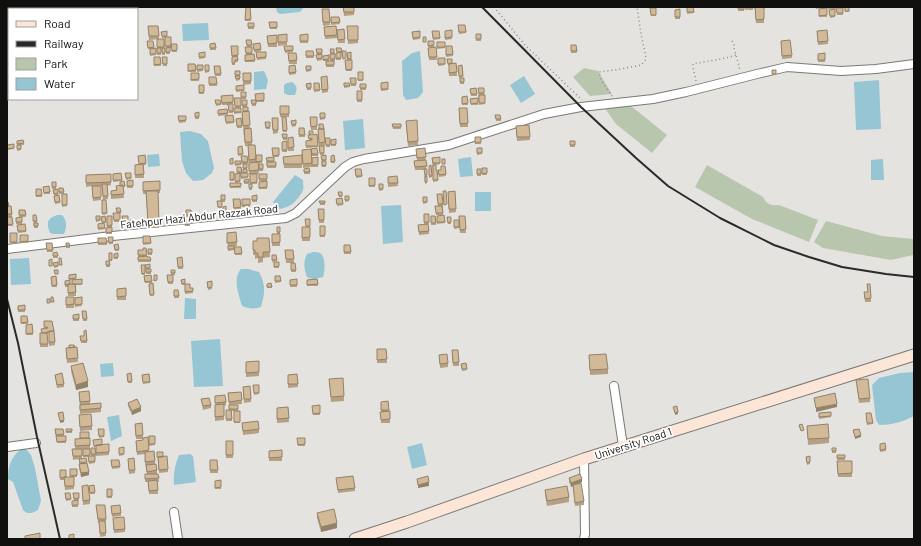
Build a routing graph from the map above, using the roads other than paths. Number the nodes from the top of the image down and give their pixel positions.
1 (914, 64) edge
2 (7, 249) edge
3 (914, 355) edge
4 (614, 386) dead end
5 (36, 443) dead end
6 (623, 446) junction
7 (7, 448) edge
8 (584, 459) junction
9 (174, 512) dead end
10 (178, 539) edge
11 (355, 539) edge
12 (584, 539) edge

1 - 2 street, Fatehpur Hazi Abdur Razzak Road
3 - 6 main road, University Road 1
4 - 6 street
5 - 7 street
6 - 8 main road, University Road 1
8 - 11 main road, University Road 1
8 - 12 street
9 - 10 street

